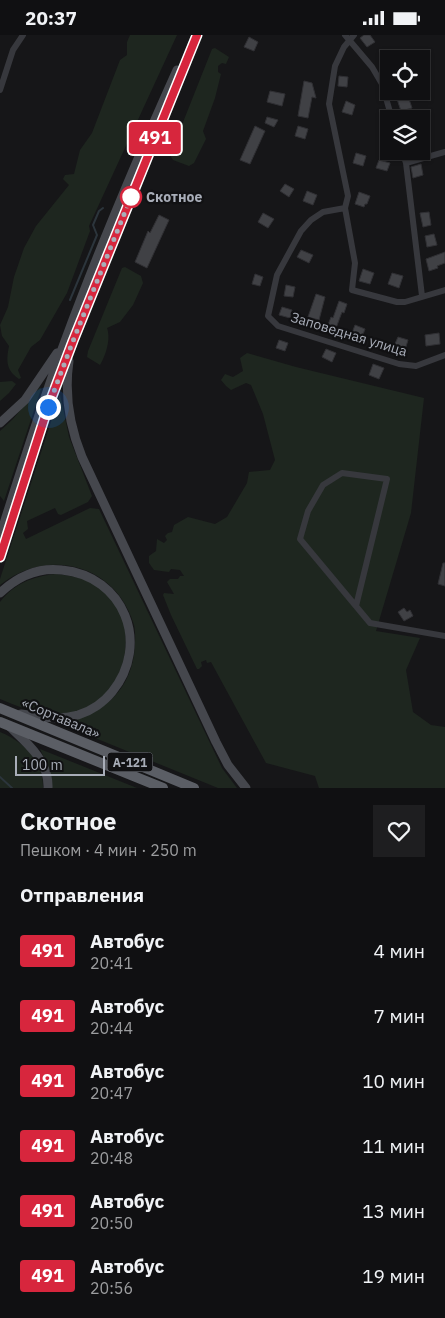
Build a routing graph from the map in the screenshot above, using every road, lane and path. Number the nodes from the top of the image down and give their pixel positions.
1 (23, 35) edge
2 (192, 35) edge
3 (196, 35) edge
4 (349, 37) edge
5 (0, 91) edge
6 (389, 110) edge
7 (445, 152) edge
8 (405, 160) edge
9 (406, 163) junction
10 (345, 208) junction
11 (445, 289) edge
12 (422, 297) junction
13 (69, 340) junction
14 (445, 355) edge
15 (0, 423) edge
16 (0, 513) edge
17 (1, 533) edge
18 (0, 557) edge
19 (0, 593) edge
20 (356, 606) junction
21 (445, 636) edge
22 (0, 708) edge
23 (12, 713) junction
24 (4, 724) edge
25 (48, 788) edge
26 (163, 788) edge
27 (194, 788) edge
28 (246, 788) edge

1 - 5 street
2 - 13 main road
3 - 13 main road
4 - 6 street
4 - 10 street
7 - 9 street
8 - 9 street
9 - 12 street
10 - 12 street
10 - 14 street, Заповедная улица
11 - 12 street
13 - 15 main road
13 - 17 main road
13 - 18 main road
13 - 28 main road
16 - 17 main road
19 - 23 main road
20 - 20 street
20 - 21 street
22 - 23 highway, «Сортавала» / А-121
23 - 27 highway, «Сортавала» / А-121
24 - 25 main road
24 - 26 highway, «Сортавала» / А-121

